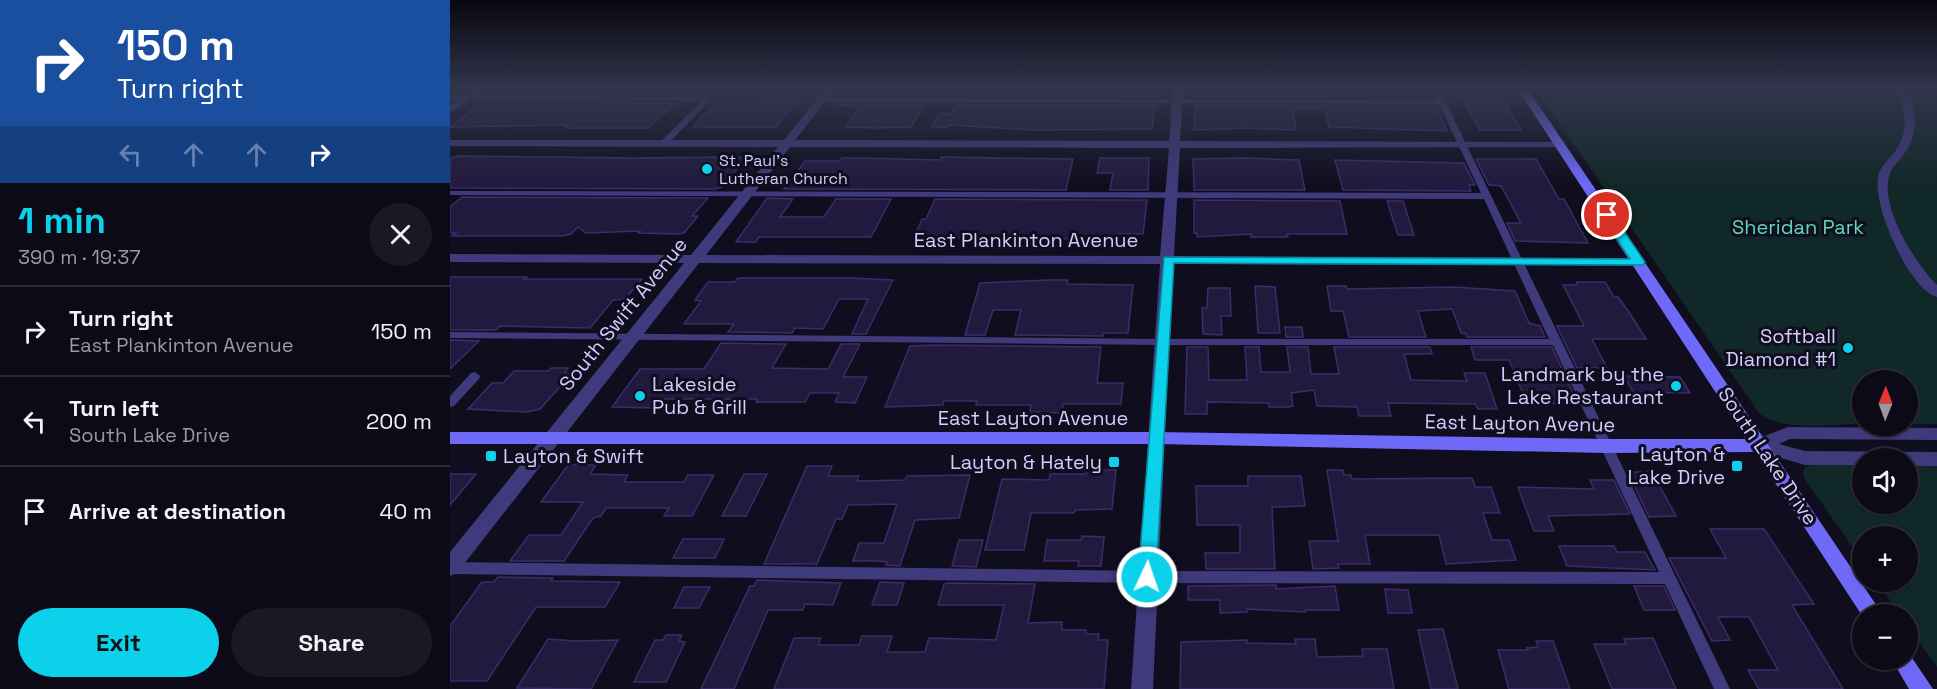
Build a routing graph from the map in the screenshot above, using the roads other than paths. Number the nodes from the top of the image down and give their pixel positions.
1 (687, 120) edge
2 (806, 120) edge
3 (1176, 120) edge
4 (1450, 120) edge
5 (1543, 120) edge
6 (1911, 120) edge
7 (450, 143) edge
8 (664, 143) junction
9 (788, 143) junction
10 (1175, 145) junction
11 (1462, 145) junction
12 (1560, 145) junction
13 (450, 193) edge
14 (746, 194) junction
15 (1172, 196) junction
16 (1485, 196) junction
17 (450, 258) edge
18 (694, 260) junction
19 (1168, 260) junction
20 (1517, 261) junction
21 (1639, 262) junction
22 (1937, 293) edge
23 (450, 335) edge
24 (632, 336) junction
25 (1162, 342) junction
26 (1555, 342) junction
27 (475, 376) dead end
28 (450, 403) edge
29 (1937, 434) edge
30 (450, 438) edge
31 (1155, 438) junction
32 (550, 439) junction
33 (1761, 445) junction
34 (1606, 446) junction
35 (1852, 458) edge
36 (1918, 459) edge
37 (1937, 459) edge
38 (450, 567) edge
39 (1147, 577) junction
40 (1669, 578) junction
41 (1866, 604) edge
42 (1910, 670) edge
43 (1142, 689) edge
44 (1722, 689) edge
45 (1922, 689) edge

1 - 8 lane
2 - 9 street, South Swift Avenue
3 - 10 street
4 - 11 lane
5 - 12 main road, South Lake Drive
6 - 22 street
7 - 8 street
8 - 9 street
9 - 10 street
9 - 14 street, South Swift Avenue
10 - 11 street
10 - 15 street
11 - 12 street
11 - 16 lane
12 - 21 main road, South Lake Drive
13 - 14 lane
14 - 15 lane
14 - 18 street, South Swift Avenue
15 - 16 lane
15 - 19 street
16 - 20 lane
17 - 18 street, East Plankinton Avenue
18 - 19 street, East Plankinton Avenue
18 - 24 street, South Swift Avenue
19 - 20 street, East Plankinton Avenue
19 - 25 street
20 - 21 street, East Plankinton Avenue
20 - 26 lane
21 - 33 main road, South Lake Drive
23 - 24 lane
24 - 25 lane
24 - 32 street, South Swift Avenue
25 - 26 lane
25 - 31 street
26 - 34 lane
27 - 28 lane
29 - 33 street
30 - 32 main road, East Layton Avenue
31 - 32 main road, East Layton Avenue
31 - 34 main road, East Layton Avenue
31 - 39 street
32 - 38 street, South Swift Avenue
33 - 34 main road, East Layton Avenue
33 - 35 street
33 - 41 main road, South Lake Drive
34 - 40 lane
36 - 37 street
38 - 39 lane
39 - 40 lane
39 - 43 street
40 - 44 lane
42 - 45 main road

